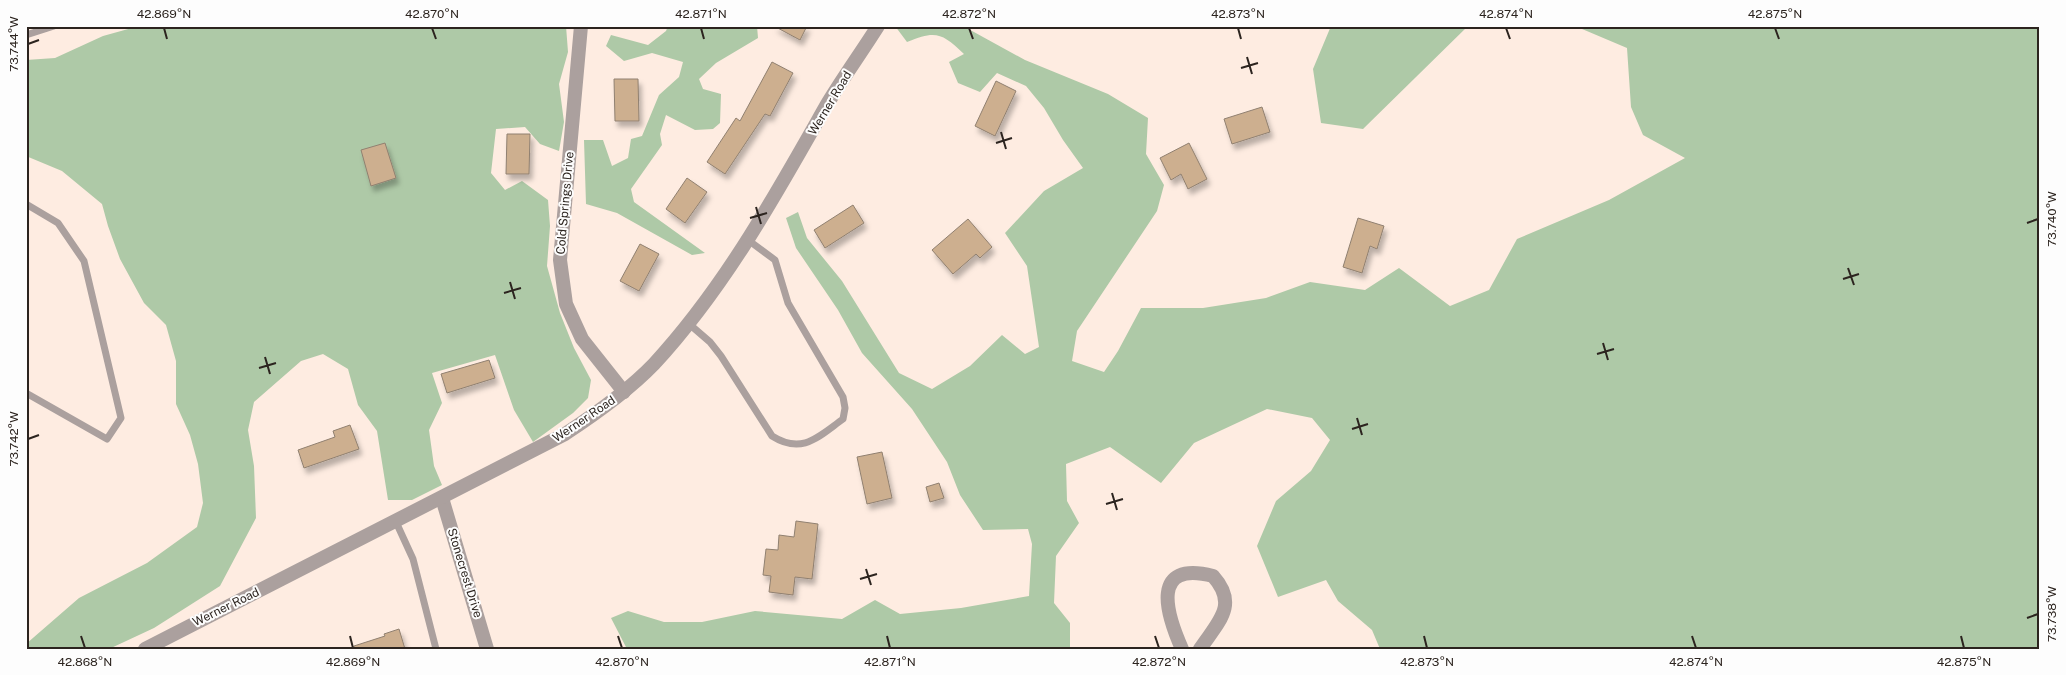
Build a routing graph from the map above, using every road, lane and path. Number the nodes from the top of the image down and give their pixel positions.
1 (54, 26) edge
2 (581, 26) edge
3 (878, 26) edge
4 (26, 34) edge
5 (26, 204) edge
6 (748, 240) junction
7 (688, 323) junction
8 (624, 392) junction
9 (26, 393) edge
10 (442, 498) junction
11 (396, 522) junction
12 (145, 649) edge
13 (436, 649) edge
14 (487, 649) edge
15 (1182, 649) edge
16 (1200, 649) edge

1 - 4 lane
2 - 8 street, Cold Springs Drive
3 - 6 street, Werner Road
5 - 9 lane
6 - 7 street, Werner Road
6 - 7 lane
7 - 8 street, Werner Road
8 - 10 street, Werner Road
10 - 11 street, Werner Road
10 - 14 street, Stonecrest Drive
11 - 12 street, Werner Road
11 - 13 lane
15 - 16 street

